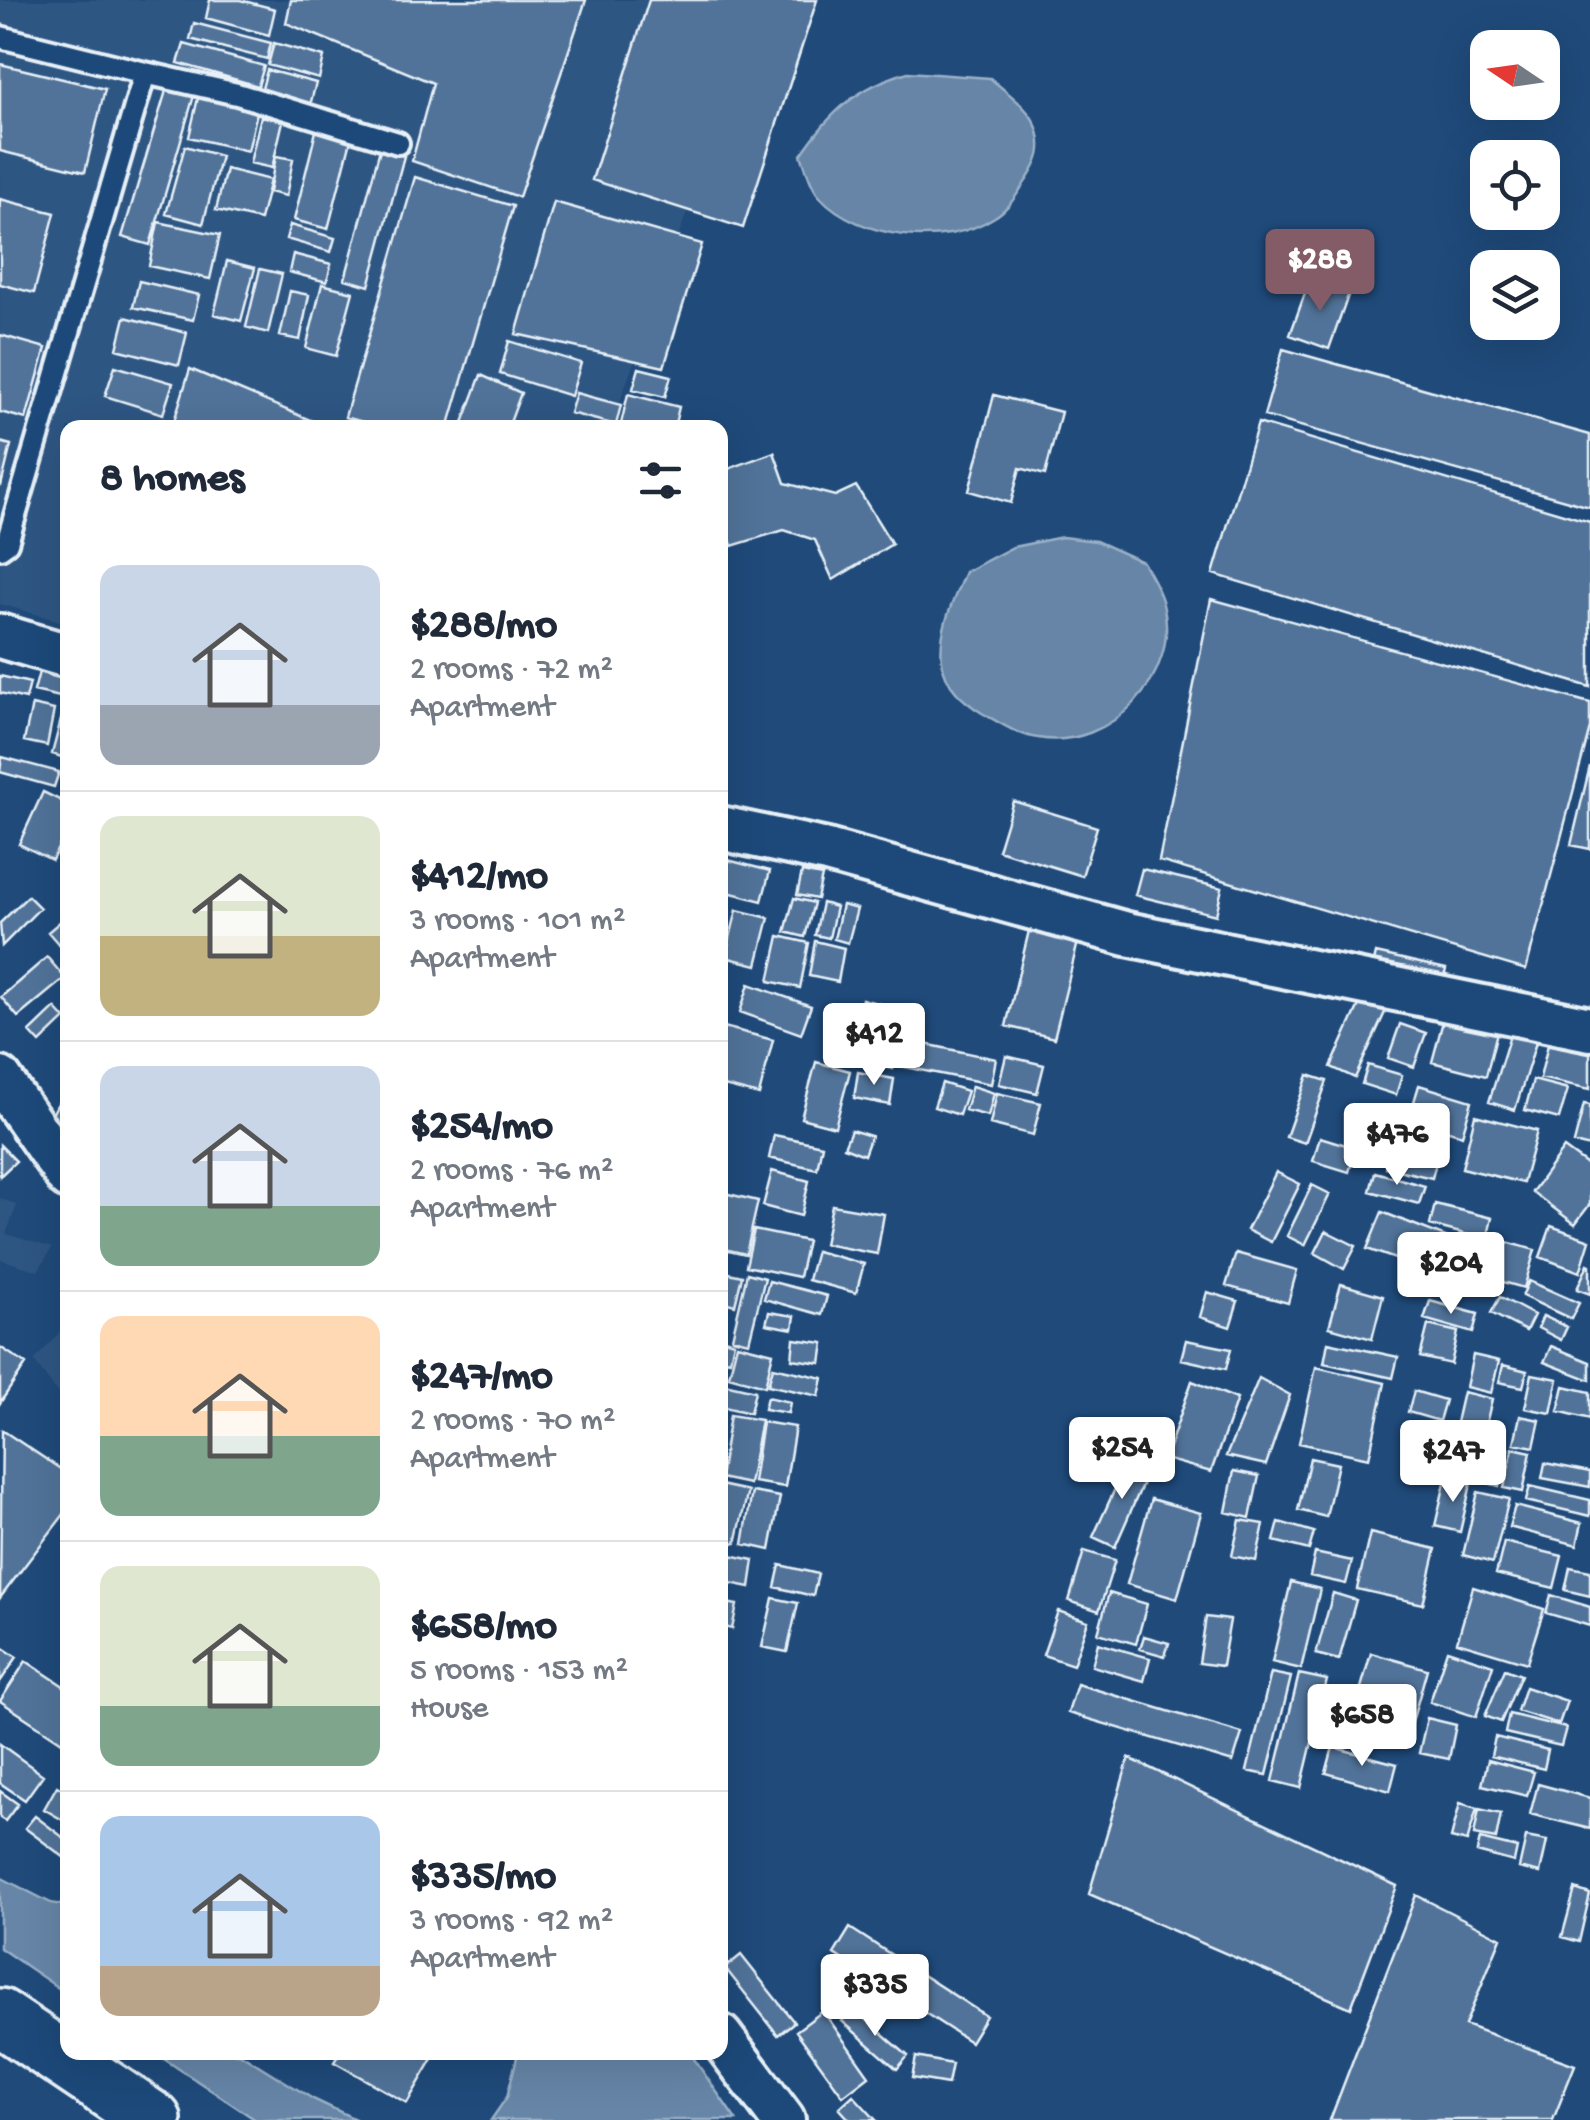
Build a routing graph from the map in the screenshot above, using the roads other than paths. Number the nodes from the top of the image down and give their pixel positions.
1 (0, 37) edge
2 (145, 73) junction
3 (398, 143) dead end
4 (0, 548) edge
5 (0, 636) edge
6 (60, 654) edge
7 (728, 830) edge
8 (1590, 1029) edge
9 (0, 1078) edge
10 (60, 1165) edge
11 (0, 2017) edge
12 (728, 2047) edge
13 (60, 2058) edge
14 (63, 2060) edge
15 (152, 2120) edge
16 (783, 2120) edge

1 - 2 lane
2 - 3 lane
2 - 4 lane
5 - 6 street
7 - 8 street
9 - 10 street
11 - 13 main road
12 - 16 street
14 - 15 main road

